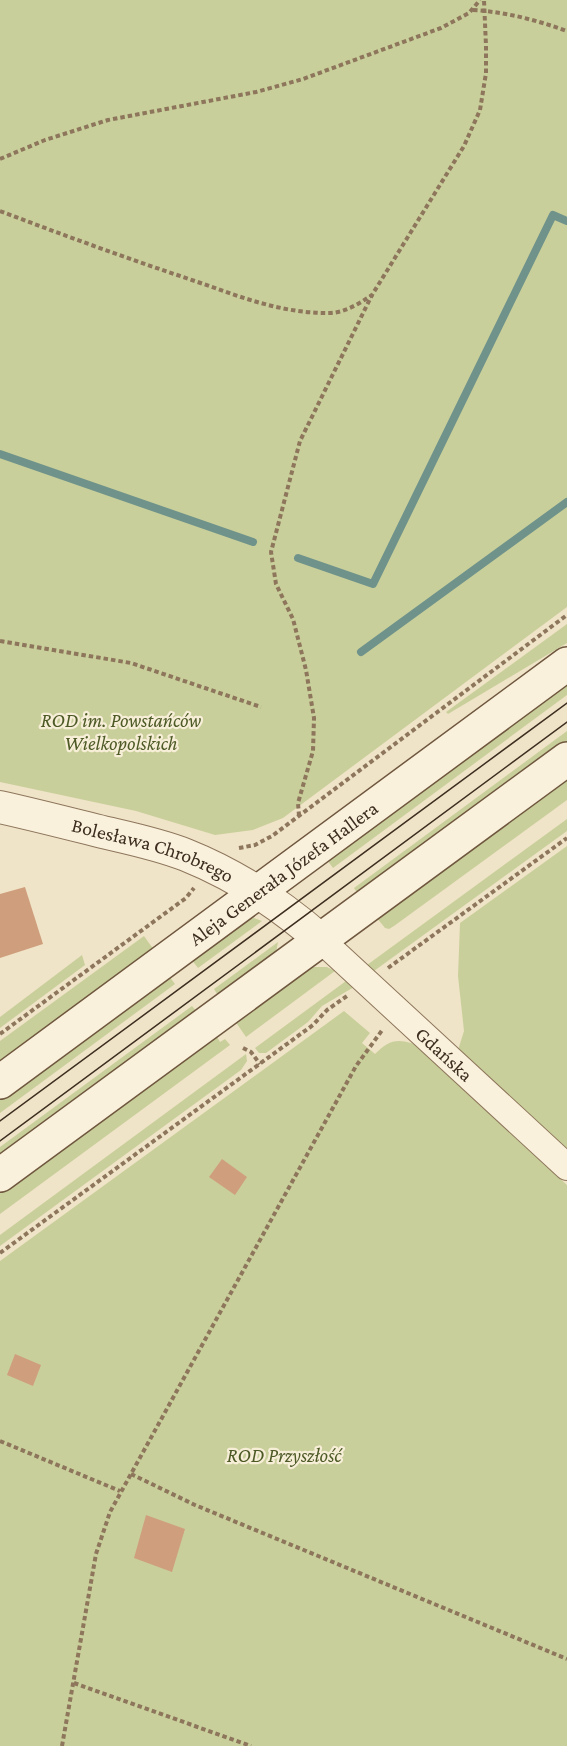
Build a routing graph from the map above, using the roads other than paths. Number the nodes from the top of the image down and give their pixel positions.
1 (567, 663) edge
2 (567, 759) edge
3 (0, 807) edge
4 (258, 892) junction
5 (321, 940) junction
6 (0, 1082) edge
7 (567, 1167) edge
8 (0, 1175) edge

1 - 4 main road, Aleja Generała Józefa Hallera
2 - 5 main road
3 - 4 street, Bolesława Chrobrego
4 - 5 street, Bolesława Chrobrego
4 - 6 main road, Aleja Generała Józefa Hallera
5 - 7 street, Gdańska
5 - 8 main road

